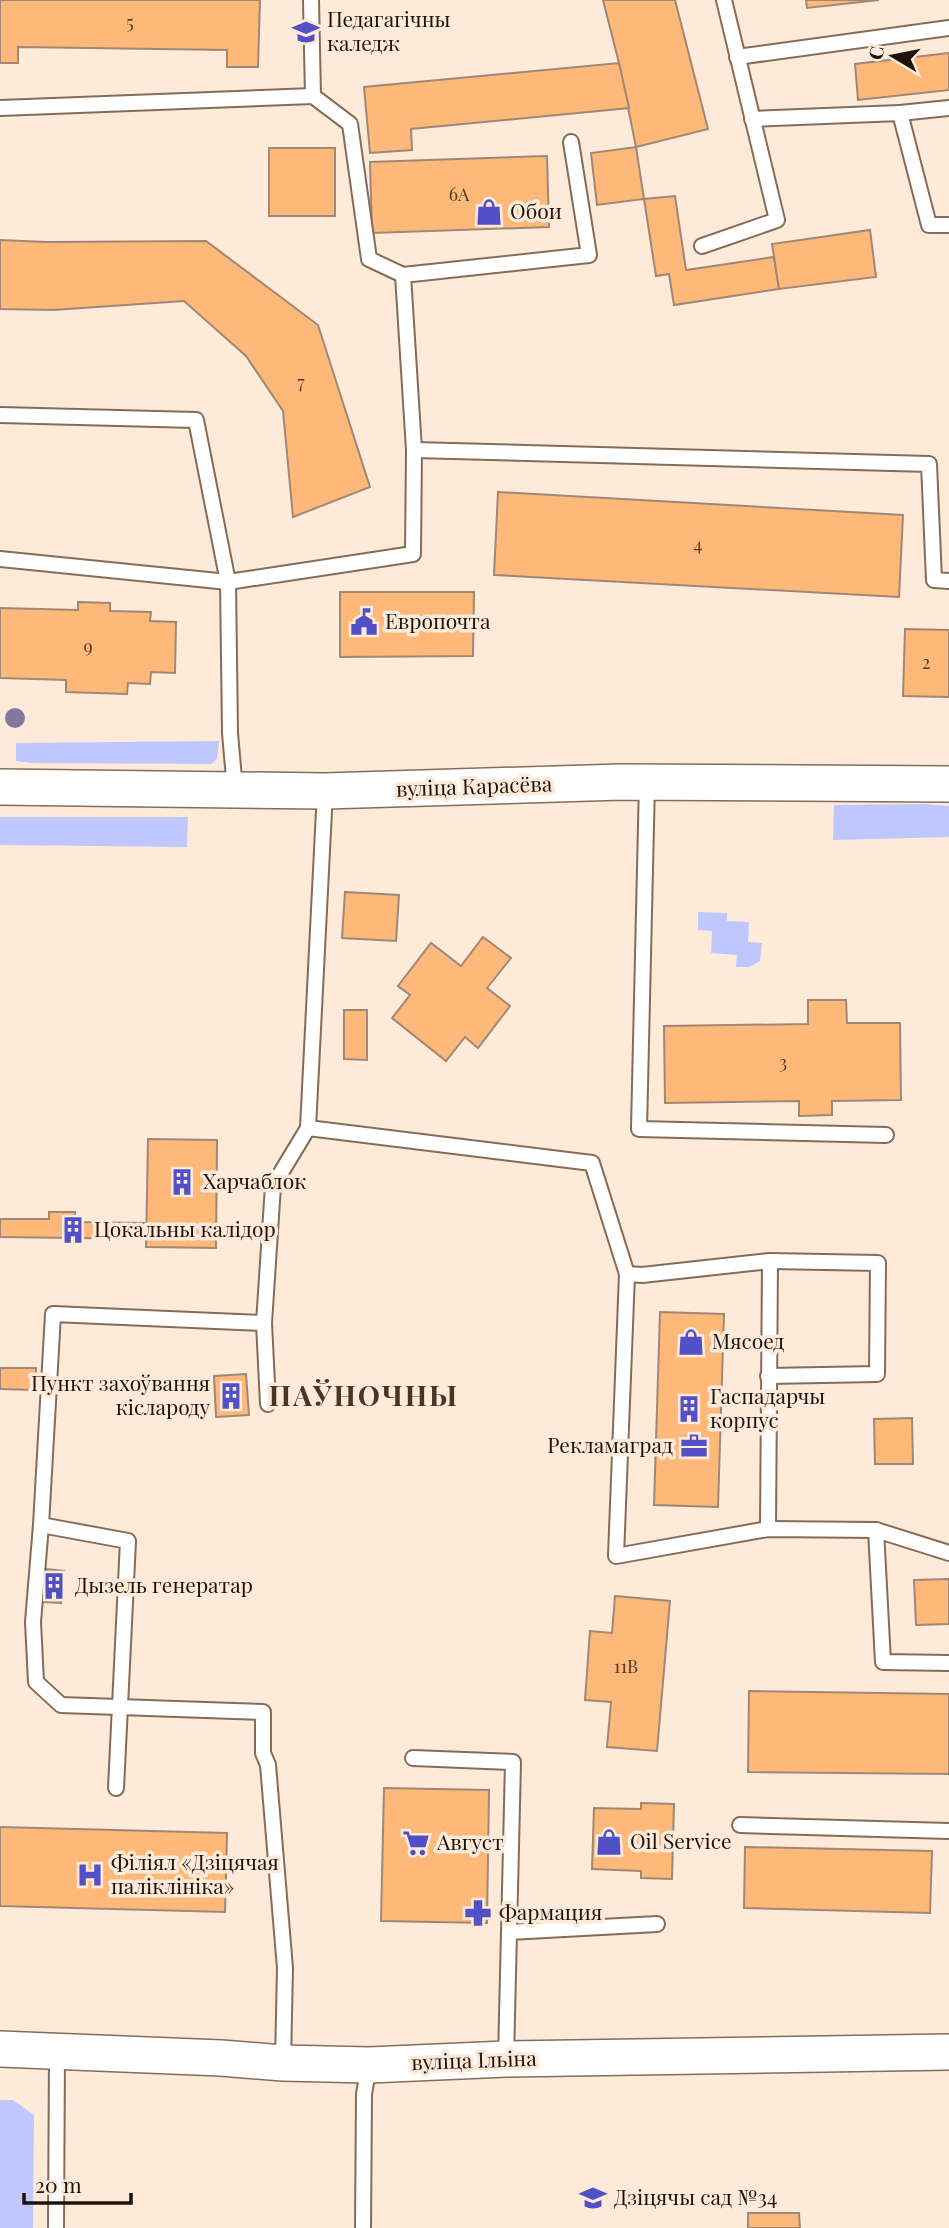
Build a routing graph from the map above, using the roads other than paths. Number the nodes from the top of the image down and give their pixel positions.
1 (312, 0) edge
2 (724, 0) edge
3 (949, 27) edge
4 (737, 57) junction
5 (313, 96) junction
6 (0, 108) edge
7 (949, 108) edge
8 (900, 113) junction
9 (752, 119) junction
10 (571, 142) dead end
11 (949, 225) edge
12 (702, 246) dead end
13 (403, 275) junction
14 (0, 415) edge
15 (414, 450) junction
16 (0, 559) edge
17 (949, 581) edge
18 (228, 582) junction
19 (646, 782) junction
20 (949, 784) edge
21 (0, 787) edge
22 (325, 791) junction
23 (236, 792) junction
24 (309, 1128) junction
25 (886, 1135) dead end
26 (770, 1261) junction
27 (627, 1274) junction
28 (264, 1323) junction
29 (768, 1376) junction
30 (268, 1404) dead end
31 (41, 1525) junction
32 (768, 1529) junction
33 (876, 1530) junction
34 (949, 1553) edge
35 (949, 1663) edge
36 (120, 1708) junction
37 (413, 1758) dead end
38 (116, 1788) dead end
39 (740, 1825) dead end
40 (949, 1831) edge
41 (657, 1924) dead end
42 (509, 1932) junction
43 (0, 2049) edge
44 (57, 2049) junction
45 (949, 2052) edge
46 (506, 2059) junction
47 (283, 2063) junction
48 (369, 2065) junction
49 (55, 2228) edge
50 (363, 2228) edge

1 - 5 lane
2 - 4 lane
3 - 4 lane
4 - 9 lane
5 - 6 lane
5 - 13 lane
7 - 8 lane
8 - 9 lane
8 - 11 lane
9 - 12 lane
10 - 13 lane
13 - 15 lane
14 - 18 lane
15 - 17 lane
15 - 18 lane
16 - 18 lane
18 - 23 lane
19 - 20 street, вуліца Карасёва
19 - 22 street, вуліца Карасёва
19 - 25 lane
21 - 23 street, вуліца Карасёва
22 - 23 street, вуліца Карасёва
22 - 24 lane
24 - 27 lane
24 - 28 lane
26 - 27 lane
26 - 29 lane
26 - 29 lane
27 - 32 lane
28 - 30 lane
28 - 31 lane
29 - 32 lane
31 - 36 lane
31 - 36 lane
32 - 33 lane
33 - 34 lane
33 - 35 lane
36 - 38 lane
36 - 47 lane
37 - 42 lane
39 - 40 lane
41 - 42 lane
42 - 46 lane
43 - 44 street, вуліца Ільіна
44 - 47 street, вуліца Ільіна
44 - 49 lane
45 - 46 street, вуліца Ільіна
46 - 48 street, вуліца Ільіна
47 - 48 street, вуліца Ільіна
48 - 50 lane

